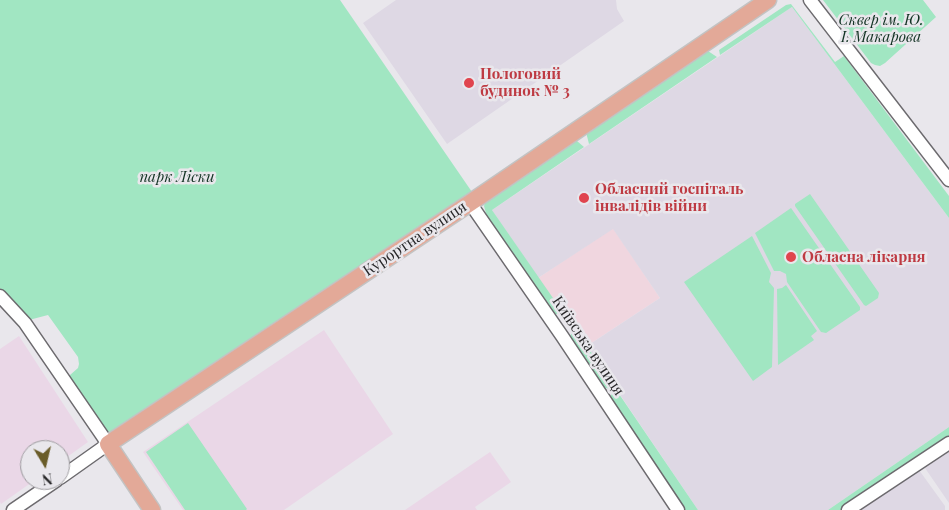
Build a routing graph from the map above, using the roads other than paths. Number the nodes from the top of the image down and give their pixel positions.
1 (768, 0) edge
2 (810, 0) edge
3 (949, 180) edge
4 (470, 203) junction
5 (0, 296) edge
6 (949, 443) edge
7 (108, 444) junction
8 (70, 471) edge
9 (42, 490) edge
10 (13, 510) edge
11 (152, 510) edge
12 (678, 510) edge
13 (848, 510) edge

1 - 4 main road, Курортна вулиця
2 - 3 street
4 - 7 main road, Курортна вулиця
4 - 12 street, Київська вулиця
5 - 7 street
6 - 13 street
7 - 8 street, Курортна вулиця
7 - 11 main road
9 - 10 street

